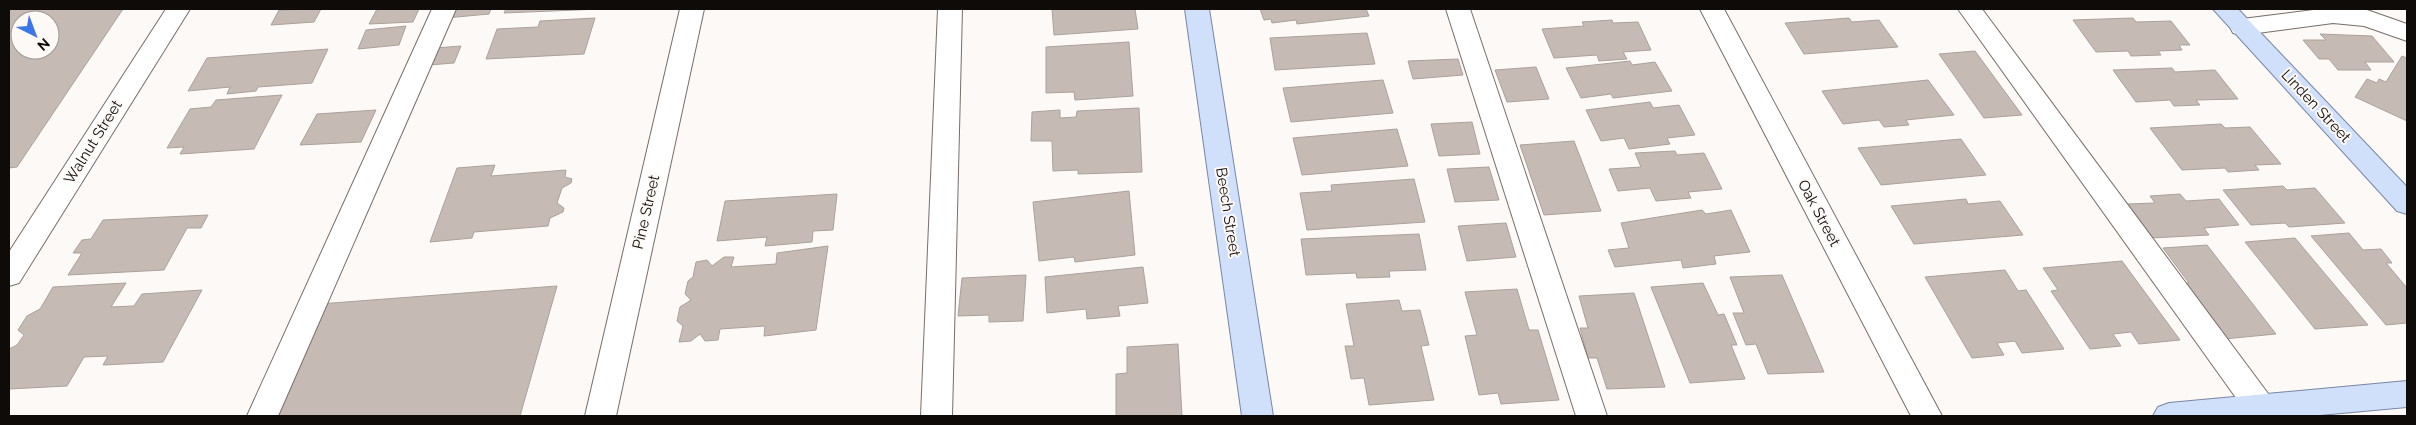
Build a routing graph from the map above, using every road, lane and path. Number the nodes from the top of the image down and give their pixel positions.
1 (178, 9) edge
2 (444, 9) edge
3 (692, 9) edge
4 (950, 9) edge
5 (1197, 9) edge
6 (1458, 9) edge
7 (1712, 9) edge
8 (1970, 9) edge
9 (2225, 9) edge
10 (2242, 27) junction
11 (2407, 33) edge
12 (2407, 204) edge
13 (9, 275) edge
14 (2407, 394) edge
15 (2264, 412) edge
16 (262, 416) edge
17 (600, 416) edge
18 (936, 416) edge
19 (1258, 416) edge
20 (1592, 416) edge
21 (1927, 416) edge
22 (2169, 416) edge

1 - 13 street, Walnut Street
2 - 16 street
3 - 17 street, Pine Street
4 - 18 street
5 - 19 main road, Beech Street
6 - 20 street
7 - 21 street, Oak Street
8 - 15 street
9 - 10 main road, Linden Street
10 - 11 street
10 - 12 main road, Linden Street
14 - 15 main road
15 - 22 main road

